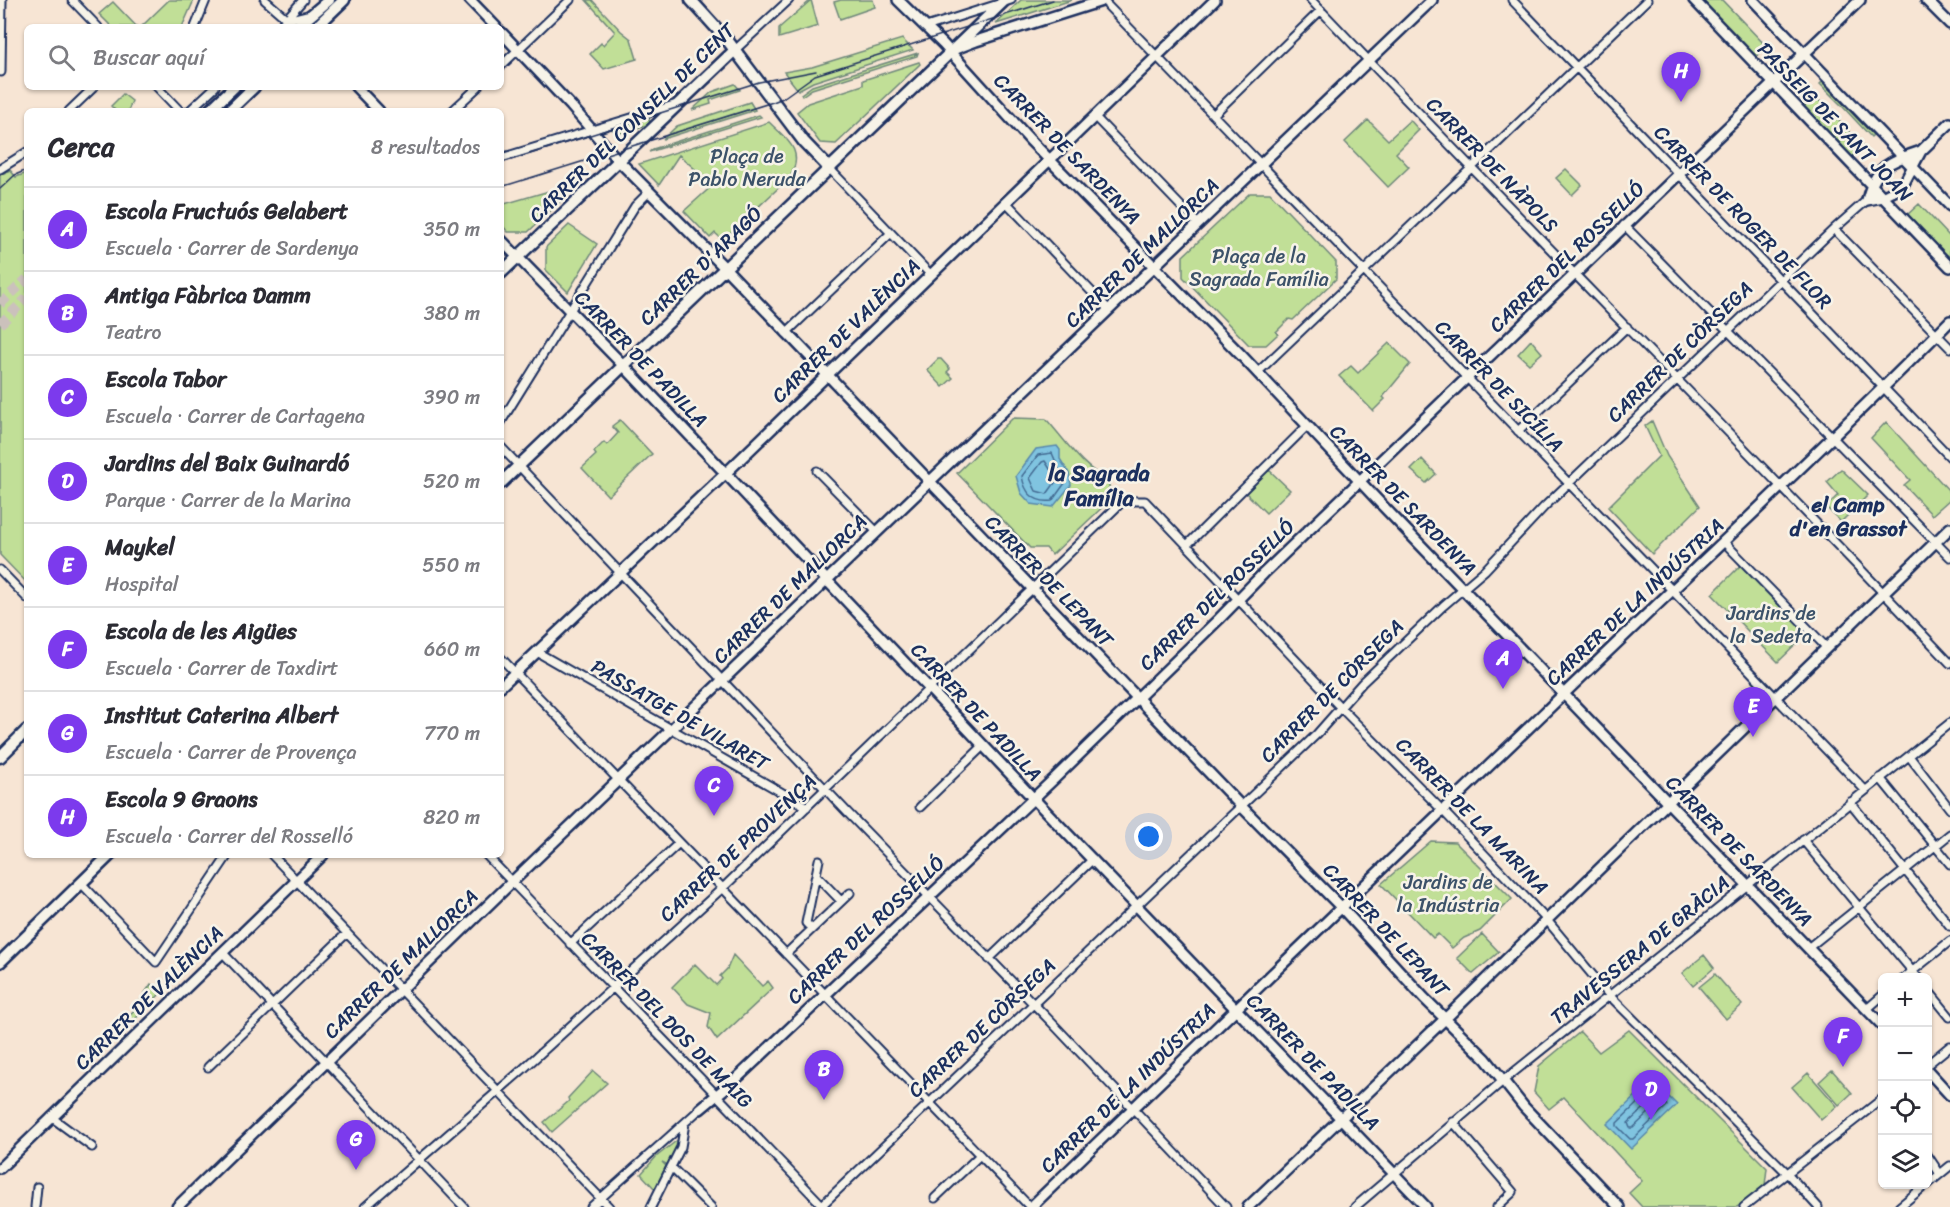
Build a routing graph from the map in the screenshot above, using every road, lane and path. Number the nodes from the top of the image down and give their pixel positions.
1 (2, 0) edge
2 (72, 0) edge
3 (206, 0) edge
4 (265, 0) edge
5 (303, 0) edge
6 (329, 0) edge
7 (344, 0) edge
8 (470, 0) edge
9 (570, 0) edge
10 (691, 0) edge
11 (789, 0) edge
12 (898, 0) edge
13 (1215, 0) edge
14 (1311, 0) edge
15 (1432, 0) edge
16 (1512, 0) edge
17 (1647, 0) edge
18 (1694, 0) edge
19 (1753, 0) edge
20 (1860, 0) edge
21 (1926, 0) edge
22 (1006, 1) edge
23 (1105, 2) edge
24 (1321, 10) junction
25 (312, 14) junction
26 (287, 20) junction
27 (95, 24) edge
28 (196, 24) edge
29 (282, 24) edge
30 (292, 24) edge
31 (300, 24) edge
32 (319, 24) edge
33 (493, 24) edge
34 (1950, 24) edge
35 (926, 27) junction
36 (504, 35) edge
37 (518, 50) junction
38 (735, 50) junction
39 (950, 52) junction
40 (1804, 53) junction
41 (1157, 58) junction
42 (1368, 61) junction
43 (504, 63) edge
44 (1577, 68) junction
45 (1, 72) edge
46 (1772, 83) junction
47 (91, 90) edge
48 (160, 90) edge
49 (166, 90) edge
50 (212, 90) edge
51 (231, 90) edge
52 (251, 90) edge
53 (359, 90) edge
54 (475, 90) edge
55 (163, 93) junction
56 (679, 103) junction
57 (72, 108) edge
58 (177, 108) edge
59 (192, 108) edge
60 (212, 108) edge
61 (232, 108) edge
62 (376, 108) edge
63 (455, 108) edge
64 (1213, 115) junction
65 (1095, 117) junction
66 (1950, 123) edge
67 (591, 130) junction
68 (1921, 151) junction
69 (24, 154) edge
70 (504, 157) edge
71 (1903, 157) junction
72 (1050, 160) junction
73 (619, 161) junction
74 (1260, 165) junction
75 (828, 167) junction
76 (1912, 167) junction
77 (1472, 168) junction
78 (0, 169) edge
79 (1678, 174) junction
80 (1871, 186) junction
81 (649, 192) junction
82 (1882, 197) junction
83 (1868, 200) junction
84 (1006, 202) junction
85 (1950, 206) edge
86 (1198, 224) junction
87 (1624, 225) junction
88 (1834, 229) junction
89 (891, 233) junction
90 (504, 243) edge
91 (517, 257) junction
92 (1154, 266) junction
93 (724, 267) junction
94 (1950, 267) edge
95 (504, 270) edge
96 (1364, 270) junction
97 (1576, 273) junction
98 (930, 274) junction
99 (1780, 280) junction
100 (570, 310) junction
101 (1109, 310) junction
102 (1950, 321) edge
103 (1627, 327) junction
104 (1727, 332) junction
105 (786, 333) junction
106 (1937, 335) junction
107 (1950, 348) edge
108 (624, 366) junction
109 (1257, 373) junction
110 (826, 376) junction
111 (1468, 379) junction
112 (1678, 379) junction
113 (1883, 388) junction
114 (504, 417) edge
115 (1307, 426) junction
116 (1518, 431) junction
117 (1832, 437) junction
118 (504, 450) edge
119 (1950, 457) edge
120 (519, 465) junction
121 (817, 471) dead end
122 (726, 474) junction
123 (504, 480) edge
124 (1359, 481) junction
125 (930, 482) junction
126 (1570, 483) junction
127 (1781, 487) junction
128 (1123, 501) joint
129 (1950, 528) edge
130 (877, 532) junction
131 (1724, 542) junction
132 (1935, 542) junction
133 (1187, 545) junction
134 (1950, 557) edge
135 (0, 570) edge
136 (621, 572) junction
137 (826, 580) junction
138 (1032, 589) junction
139 (1463, 589) junction
140 (1673, 591) junction
141 (1884, 593) junction
142 (24, 595) edge
143 (1238, 599) junction
144 (1827, 648) junction
145 (537, 652) junction
146 (504, 661) edge
147 (1950, 663) edge
148 (515, 673) junction
149 (723, 679) junction
150 (504, 683) edge
151 (929, 688) junction
152 (1563, 694) junction
153 (1137, 698) junction
154 (1776, 698) junction
155 (1341, 708) junction
156 (1950, 723) edge
157 (670, 729) junction
158 (24, 733) edge
159 (983, 746) junction
160 (1909, 756) junction
161 (0, 757) edge
162 (1881, 778) junction
163 (618, 779) junction
164 (826, 789) junction
165 (1865, 790) junction
166 (1033, 798) junction
167 (1667, 802) junction
168 (1850, 802) junction
169 (807, 807) junction
170 (920, 807) dead end
171 (1242, 807) junction
172 (1950, 809) edge
173 (1443, 810) junction
174 (1950, 834) edge
175 (1803, 840) junction
176 (679, 843) junction
177 (1936, 845) junction
178 (107, 858) edge
179 (226, 858) edge
180 (275, 858) edge
181 (320, 858) edge
182 (489, 858) edge
183 (1093, 859) junction
184 (819, 860) dead end
185 (1950, 864) edge
186 (1905, 871) junction
187 (816, 875) junction
188 (297, 880) junction
189 (512, 882) junction
190 (81, 883) junction
191 (1747, 885) junction
192 (722, 888) junction
193 (850, 893) dead end
194 (928, 896) junction
195 (841, 901) junction
196 (1137, 906) junction
197 (1860, 906) junction
198 (1341, 907) junction
199 (1546, 919) junction
200 (1950, 926) edge
201 (812, 929) junction
202 (347, 933) junction
203 (1950, 941) edge
204 (570, 944) junction
205 (1808, 948) junction
206 (223, 953) junction
207 (786, 954) junction
208 (989, 959) junction
209 (0, 962) edge
210 (1912, 971) junction
211 (1910, 973) edge
212 (612, 988) junction
213 (401, 989) junction
214 (824, 994) junction
215 (1609, 995) junction
216 (1932, 995) edge
217 (1878, 999) edge
218 (272, 1004) junction
219 (1034, 1004) junction
220 (1237, 1008) junction
221 (1867, 1009) junction
222 (1950, 1017) edge
223 (1446, 1018) junction
224 (1878, 1021) edge
225 (1950, 1046) edge
226 (326, 1061) junction
227 (1932, 1061) edge
228 (208, 1066) dead end
229 (1932, 1075) edge
230 (1504, 1080) junction
231 (498, 1091) junction
232 (717, 1095) junction
233 (1950, 1095) edge
234 (930, 1102) junction
235 (1878, 1102) edge
236 (700, 1109) joint
237 (1133, 1110) junction
238 (1341, 1117) junction
239 (51, 1118) junction
240 (1453, 1122) junction
241 (685, 1124) junction
242 (92, 1147) dead end
243 (980, 1155) junction
244 (419, 1160) junction
245 (1932, 1162) edge
246 (1950, 1166) edge
247 (671, 1167) junction
248 (0, 1168) edge
249 (1394, 1172) junction
250 (1787, 1173) junction
251 (1940, 1174) junction
252 (1932, 1180) edge
253 (38, 1187) dead end
254 (1921, 1189) edge
255 (600, 1198) junction
256 (935, 1198) dead end
257 (822, 1206) edge
258 (35, 1207) edge
259 (177, 1207) edge
260 (365, 1207) edge
261 (464, 1207) edge
262 (591, 1207) edge
263 (609, 1207) edge
264 (651, 1207) edge
265 (711, 1207) edge
266 (1031, 1207) edge
267 (1226, 1207) edge
268 (1248, 1207) edge
269 (1355, 1207) edge
270 (1426, 1207) edge
271 (1497, 1207) edge
272 (1619, 1207) edge
273 (1744, 1207) edge
274 (1818, 1207) edge
275 (1899, 1207) edge

1 - 45 street
2 - 27 street
3 - 28 street
4 - 26 street
5 - 26 street
6 - 25 main road
7 - 32 main road
8 - 33 main road
9 - 37 street
10 - 38 main road
11 - 38 street, CARRER DEL CONSELL DE CENT
12 - 35 main road, CARRER DE SARDENYA
13 - 41 main road, CARRER DE VALÈNCIA
14 - 24 street, CARRER DE NÀPOLS
15 - 42 main road, CARRER DE MALLORCA
16 - 44 street, CARRER DE ROGER DE FLOR
17 - 44 street
18 - 46 main road, PASSEIG DE SANT JOAN
19 - 40 main road, PASSEIG DE SANT JOAN
20 - 40 main road, CARRER DEL ROSSELLÓ
21 - 34 main road
22 - 35 street
22 - 39 main road, CARRER D'ARAGÓ
23 - 39 main road
23 - 41 street, CARRER DE SICÍLIA
24 - 42 street, CARRER DE NÀPOLS
24 - 64 street
25 - 26 street
25 - 31 main road
26 - 29 street
26 - 30 street
35 - 39 main road, CARRER DE SARDENYA
36 - 37 main road, CARRER DE LEPANT
37 - 43 street
37 - 67 main road, CARRER DE LEPANT
38 - 56 main road, CARRER DEL CONSELL DE CENT
38 - 75 main road
39 - 72 main road, CARRER DE SARDENYA
39 - 75 main road, CARRER D'ARAGÓ
40 - 46 main road, CARRER DEL ROSSELLÓ
40 - 71 main road, PASSEIG DE SANT JOAN
41 - 64 street, CARRER DE SICÍLIA
41 - 65 main road, CARRER DE VALÈNCIA
42 - 74 main road, CARRER DE MALLORCA
42 - 77 street, CARRER DE NÀPOLS
44 - 77 street
44 - 79 street, CARRER DE ROGER DE FLOR
46 - 79 main road, CARRER DEL ROSSELLÓ
46 - 80 main road, PASSEIG DE SANT JOAN
47 - 57 street
48 - 55 street
49 - 55 street
50 - 59 street
51 - 60 main road
52 - 61 main road
53 - 62 main road
54 - 63 street
55 - 58 street
56 - 67 street
56 - 73 main road, CARRER DEL CONSELL DE CENT
64 - 74 street, CARRER DE SICÍLIA
65 - 72 main road, CARRER DE VALÈNCIA
65 - 86 street
66 - 68 main road
67 - 70 street
67 - 73 main road, CARRER DE LEPANT
68 - 71 main road
68 - 76 main road
69 - 78 street
71 - 76 main road, PASSEIG DE SANT JOAN
71 - 80 main road
72 - 84 main road, CARRER DE VALÈNCIA
72 - 92 main road, CARRER DE SARDENYA
73 - 81 main road, CARRER DE LEPANT
73 - 91 main road, CARRER DEL CONSELL DE CENT
74 - 86 main road, CARRER DE MALLORCA
74 - 96 street, CARRER DE SICÍLIA
75 - 89 street
75 - 93 main road, CARRER D'ARAGÓ
76 - 82 main road
76 - 85 main road, PASSEIG DE SANT JOAN
77 - 96 street
77 - 97 street, CARRER DE NÀPOLS
79 - 87 main road, CARRER DEL ROSSELLÓ
79 - 99 street, CARRER DE ROGER DE FLOR
80 - 82 main road, PASSEIG DE SANT JOAN
80 - 83 main road
81 - 93 main road, CARRER DE LEPANT
81 - 100 street
82 - 83 main road
82 - 94 main road, PASSEIG DE SANT JOAN
83 - 88 street, CARRER DE CÒRSEGA
84 - 98 main road, CARRER DE VALÈNCIA
84 - 101 street
86 - 92 main road, CARRER DE MALLORCA
87 - 97 main road, CARRER DEL ROSSELLÓ
87 - 104 street
88 - 99 street, CARRER DE CÒRSEGA
88 - 106 street
89 - 98 street
89 - 105 street
90 - 91 main road, CARRER DE PADILLA
91 - 95 main road, CARRER DEL CONSELL DE CENT
91 - 100 main road, CARRER DE PADILLA
92 - 101 main road, CARRER DE MALLORCA
92 - 109 main road, CARRER DE SARDENYA
93 - 105 main road, CARRER DE LEPANT
93 - 108 main road, CARRER D'ARAGÓ
96 - 109 street
96 - 111 street, CARRER DE SICÍLIA
97 - 103 street, CARRER DE NÀPOLS
97 - 111 main road, CARRER DEL ROSSELLÓ
98 - 110 main road, CARRER DE VALÈNCIA
99 - 104 street, CARRER DE CÒRSEGA
99 - 113 street, CARRER DE ROGER DE FLOR
100 - 108 main road, CARRER DE PADILLA
100 - 114 street
101 - 125 main road, CARRER DE MALLORCA
102 - 106 main road, CARRER DE LA INDÚSTRIA
103 - 112 street, CARRER DE NÀPOLS
103 - 116 street
104 - 112 street, CARRER DE CÒRSEGA
104 - 117 street
105 - 110 main road, CARRER DE LEPANT
106 - 107 street
106 - 113 main road, CARRER DE LA INDÚSTRIA
108 - 120 main road, CARRER D'ARAGÓ
108 - 122 main road, CARRER DE PADILLA
109 - 115 main road, CARRER DE SARDENYA
110 - 122 main road, CARRER DE VALÈNCIA
110 - 125 main road, CARRER DE LEPANT
111 - 116 street, CARRER DE SICÍLIA
111 - 124 main road, CARRER DEL ROSSELLÓ
112 - 126 street, CARRER DE CÒRSEGA
112 - 127 street, CARRER DE NÀPOLS
113 - 117 main road, CARRER DE LA INDÚSTRIA
113 - 119 street, CARRER DE ROGER DE FLOR
115 - 124 main road, CARRER DE SARDENYA
115 - 133 street
116 - 126 street, CARRER DE SICÍLIA
117 - 127 main road, CARRER DE LA INDÚSTRIA
117 - 132 street
118 - 120 street
120 - 123 main road, CARRER D'ARAGÓ
120 - 136 street
121 - 130 street
122 - 136 main road, CARRER DE VALÈNCIA
122 - 137 main road, CARRER DE PADILLA
124 - 139 main road, CARRER DE SARDENYA
124 - 143 main road, CARRER DEL ROSSELLÓ
125 - 130 main road, CARRER DE MALLORCA
125 - 138 main road, CARRER DE LEPANT
126 - 139 street, CARRER DE CÒRSEGA
126 - 140 street, CARRER DE SICÍLIA
127 - 131 main road, CARRER DE LA INDÚSTRIA
127 - 141 street, CARRER DE NÀPOLS
128 - 133 street, CARRER DE LA MARINA
128 - 138 street, CARRER DE PROVENÇA
129 - 132 main road
130 - 137 main road, CARRER DE MALLORCA
131 - 140 main road, CARRER DE LA INDÚSTRIA
131 - 144 street
132 - 134 street
132 - 141 main road
133 - 143 street, CARRER DE LA MARINA
135 - 142 street
136 - 145 main road, CARRER DE VALÈNCIA
136 - 149 street
137 - 149 main road, CARRER DE MALLORCA
137 - 151 main road, CARRER DE PADILLA
138 - 151 street, CARRER DE PROVENÇA
138 - 153 main road, CARRER DE LEPANT
139 - 152 main road, CARRER DE SARDENYA
139 - 155 street, CARRER DE CÒRSEGA
140 - 152 main road, CARRER DE LA INDÚSTRIA
140 - 154 street, CARRER DE SICÍLIA
141 - 144 main road
141 - 147 street, CARRER DE NÀPOLS
143 - 153 main road, CARRER DEL ROSSELLÓ
143 - 155 street, CARRER DE LA MARINA
144 - 154 main road
145 - 148 main road, CARRER DE VALÈNCIA
145 - 157 street, PASSATGE DE VILARET
146 - 148 street
148 - 150 main road, CARRER DE VALÈNCIA
148 - 163 street
149 - 157 main road, CARRER DE MALLORCA
149 - 164 street
151 - 159 main road, CARRER DE PADILLA
151 - 164 street, CARRER DE PROVENÇA
152 - 167 main road, CARRER DE SARDENYA
152 - 173 main road, CARRER DE LA INDÚSTRIA
153 - 166 main road, CARRER DEL ROSSELLÓ
153 - 171 main road, CARRER DE LEPANT
154 - 165 street, CARRER DE SICÍLIA
154 - 167 main road
155 - 171 street, CARRER DE CÒRSEGA
155 - 173 street, CARRER DE LA MARINA
156 - 160 street, TRAVESSERA DE GRÀCIA
157 - 163 main road, CARRER DE MALLORCA
157 - 169 street, PASSATGE DE VILARET
158 - 161 main road
159 - 166 main road, CARRER DE PADILLA
159 - 170 street
160 - 162 street, TRAVESSERA DE GRÀCIA
160 - 172 street
162 - 165 street, TRAVESSERA DE GRÀCIA
162 - 177 street
163 - 176 street
163 - 189 main road, CARRER DE MALLORCA
164 - 169 street, CARRER DE PROVENÇA
164 - 194 street
165 - 168 street, TRAVESSERA DE GRÀCIA
166 - 183 main road, CARRER DE PADILLA
166 - 194 main road, CARRER DEL ROSSELLÓ
167 - 191 main road, CARRER DE SARDENYA
167 - 199 main road
168 - 175 street, TRAVESSERA DE GRÀCIA
168 - 186 street
169 - 192 street, CARRER DE PROVENÇA
171 - 196 street, CARRER DE CÒRSEGA
171 - 198 main road, CARRER DE LEPANT
173 - 198 main road, CARRER DE LA INDÚSTRIA
173 - 199 street, CARRER DE LA MARINA
174 - 177 street
175 - 191 street, TRAVESSERA DE GRÀCIA
175 - 197 street
176 - 192 street
176 - 204 street
177 - 185 street
177 - 186 street
178 - 190 main road
179 - 190 street
180 - 188 street
181 - 188 main road, CARRER DE VALÈNCIA
182 - 189 street, CARRER DEL DOS DE MAIG
183 - 196 main road, CARRER DE PADILLA
183 - 208 street
184 - 187 street
186 - 197 street
186 - 200 street
187 - 195 street
187 - 201 street
188 - 202 street
188 - 206 main road, CARRER DE VALÈNCIA
189 - 204 street, CARRER DEL DOS DE MAIG
189 - 213 main road, CARRER DE MALLORCA
190 - 209 main road
191 - 205 main road, CARRER DE SARDENYA
191 - 215 street, TRAVESSERA DE GRÀCIA
192 - 207 street
192 - 212 street, CARRER DE PROVENÇA
193 - 195 street
194 - 208 street
194 - 214 main road, CARRER DEL ROSSELLÓ
195 - 201 street
196 - 219 street, CARRER DE CÒRSEGA
196 - 220 main road, CARRER DE PADILLA
197 - 205 street
197 - 210 street
198 - 220 main road, CARRER DE LA INDÚSTRIA
198 - 223 main road, CARRER DE LEPANT
199 - 215 street, CARRER DE LA MARINA
199 - 223 main road
201 - 207 street
202 - 213 street
202 - 218 street
203 - 210 street
204 - 212 street, CARRER DEL DOS DE MAIG
205 - 221 main road, CARRER DE SARDENYA
206 - 218 street
206 - 239 main road, CARRER DE VALÈNCIA
207 - 214 street
208 - 219 street
210 - 211 street
212 - 231 street, CARRER DE PROVENÇA
212 - 232 street, CARRER DEL DOS DE MAIG
213 - 226 main road, CARRER DE MALLORCA
213 - 231 street
214 - 232 main road, CARRER DEL ROSSELLÓ
214 - 234 street
215 - 230 street, TRAVESSERA DE GRÀCIA
215 - 250 street, CARRER DE LA MARINA
216 - 222 street
217 - 221 street
218 - 226 street
218 - 228 street
219 - 234 street, CARRER DE CÒRSEGA
219 - 237 street
220 - 237 main road, CARRER DE LA INDÚSTRIA
220 - 238 main road, CARRER DE PADILLA
221 - 224 main road, CARRER DE SARDENYA
223 - 230 main road, CARRER DE LEPANT
223 - 238 main road
225 - 227 street
226 - 244 street
226 - 259 main road, CARRER DE MALLORCA
229 - 233 main road
230 - 240 street, TRAVESSERA DE GRÀCIA
230 - 272 main road, CARRER DE LEPANT
231 - 244 street, CARRER DE PROVENÇA
231 - 255 street
232 - 236 main road, CARRER DEL ROSSELLÓ
232 - 257 street, CARRER DEL DOS DE MAIG
234 - 243 street
234 - 257 street, CARRER DE CÒRSEGA
235 - 250 street
236 - 241 street, CARRER DEL ROSSELLÓ
237 - 266 main road, CARRER DE LA INDÚSTRIA
237 - 267 street
238 - 249 main road, CARRER DE PADILLA
238 - 268 main road
239 - 242 street
239 - 248 main road, CARRER DE VALÈNCIA
240 - 249 street, TRAVESSERA DE GRÀCIA
240 - 271 street
241 - 247 street
241 - 255 street, CARRER DEL ROSSELLÓ
243 - 256 street
243 - 266 street
244 - 260 street, CARRER DE PROVENÇA
244 - 261 street
245 - 251 street
246 - 251 street
247 - 264 street
247 - 265 street
249 - 269 street, TRAVESSERA DE GRÀCIA
249 - 270 main road, CARRER DE PADILLA
250 - 273 street
250 - 274 street, CARRER DE LA MARINA
251 - 252 street
253 - 258 street
254 - 275 street
255 - 262 street, CARRER DEL ROSSELLÓ
255 - 263 street

